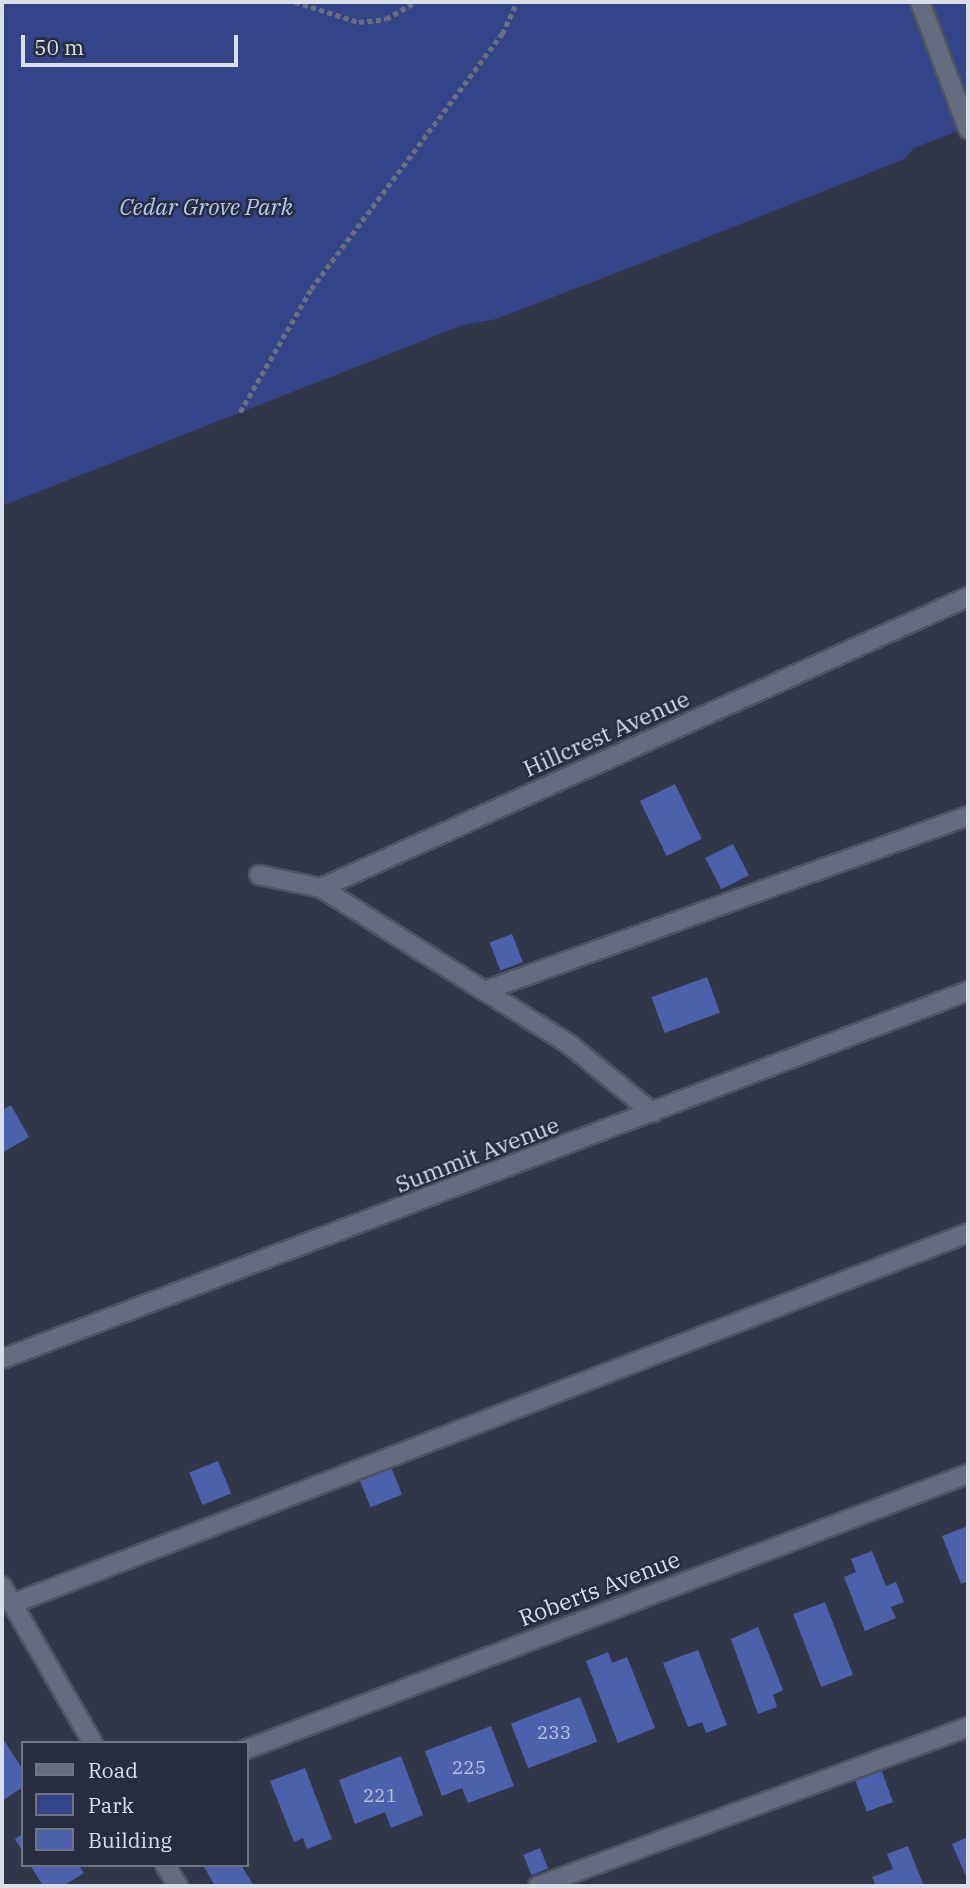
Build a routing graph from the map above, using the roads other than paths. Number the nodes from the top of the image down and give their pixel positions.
1 (920, 2) edge
2 (968, 129) edge
3 (968, 597) edge
4 (968, 817) edge
5 (259, 875) dead end
6 (321, 888) junction
7 (484, 991) junction
8 (968, 991) edge
9 (653, 1114) junction
10 (968, 1233) edge
11 (2, 1359) edge
12 (968, 1474) edge
13 (2, 1586) edge
14 (12, 1604) junction
15 (968, 1727) edge
16 (92, 1741) edge
17 (248, 1749) edge
18 (166, 1867) edge
19 (178, 1886) edge
20 (538, 1886) edge

1 - 2 street
3 - 6 street, Hillcrest Avenue
4 - 7 street
5 - 6 street
6 - 7 street
7 - 9 street
8 - 9 street, Summit Avenue
9 - 11 street, Summit Avenue
10 - 14 street
12 - 17 street, Roberts Avenue
13 - 14 street
14 - 16 street
15 - 20 street
18 - 19 street

